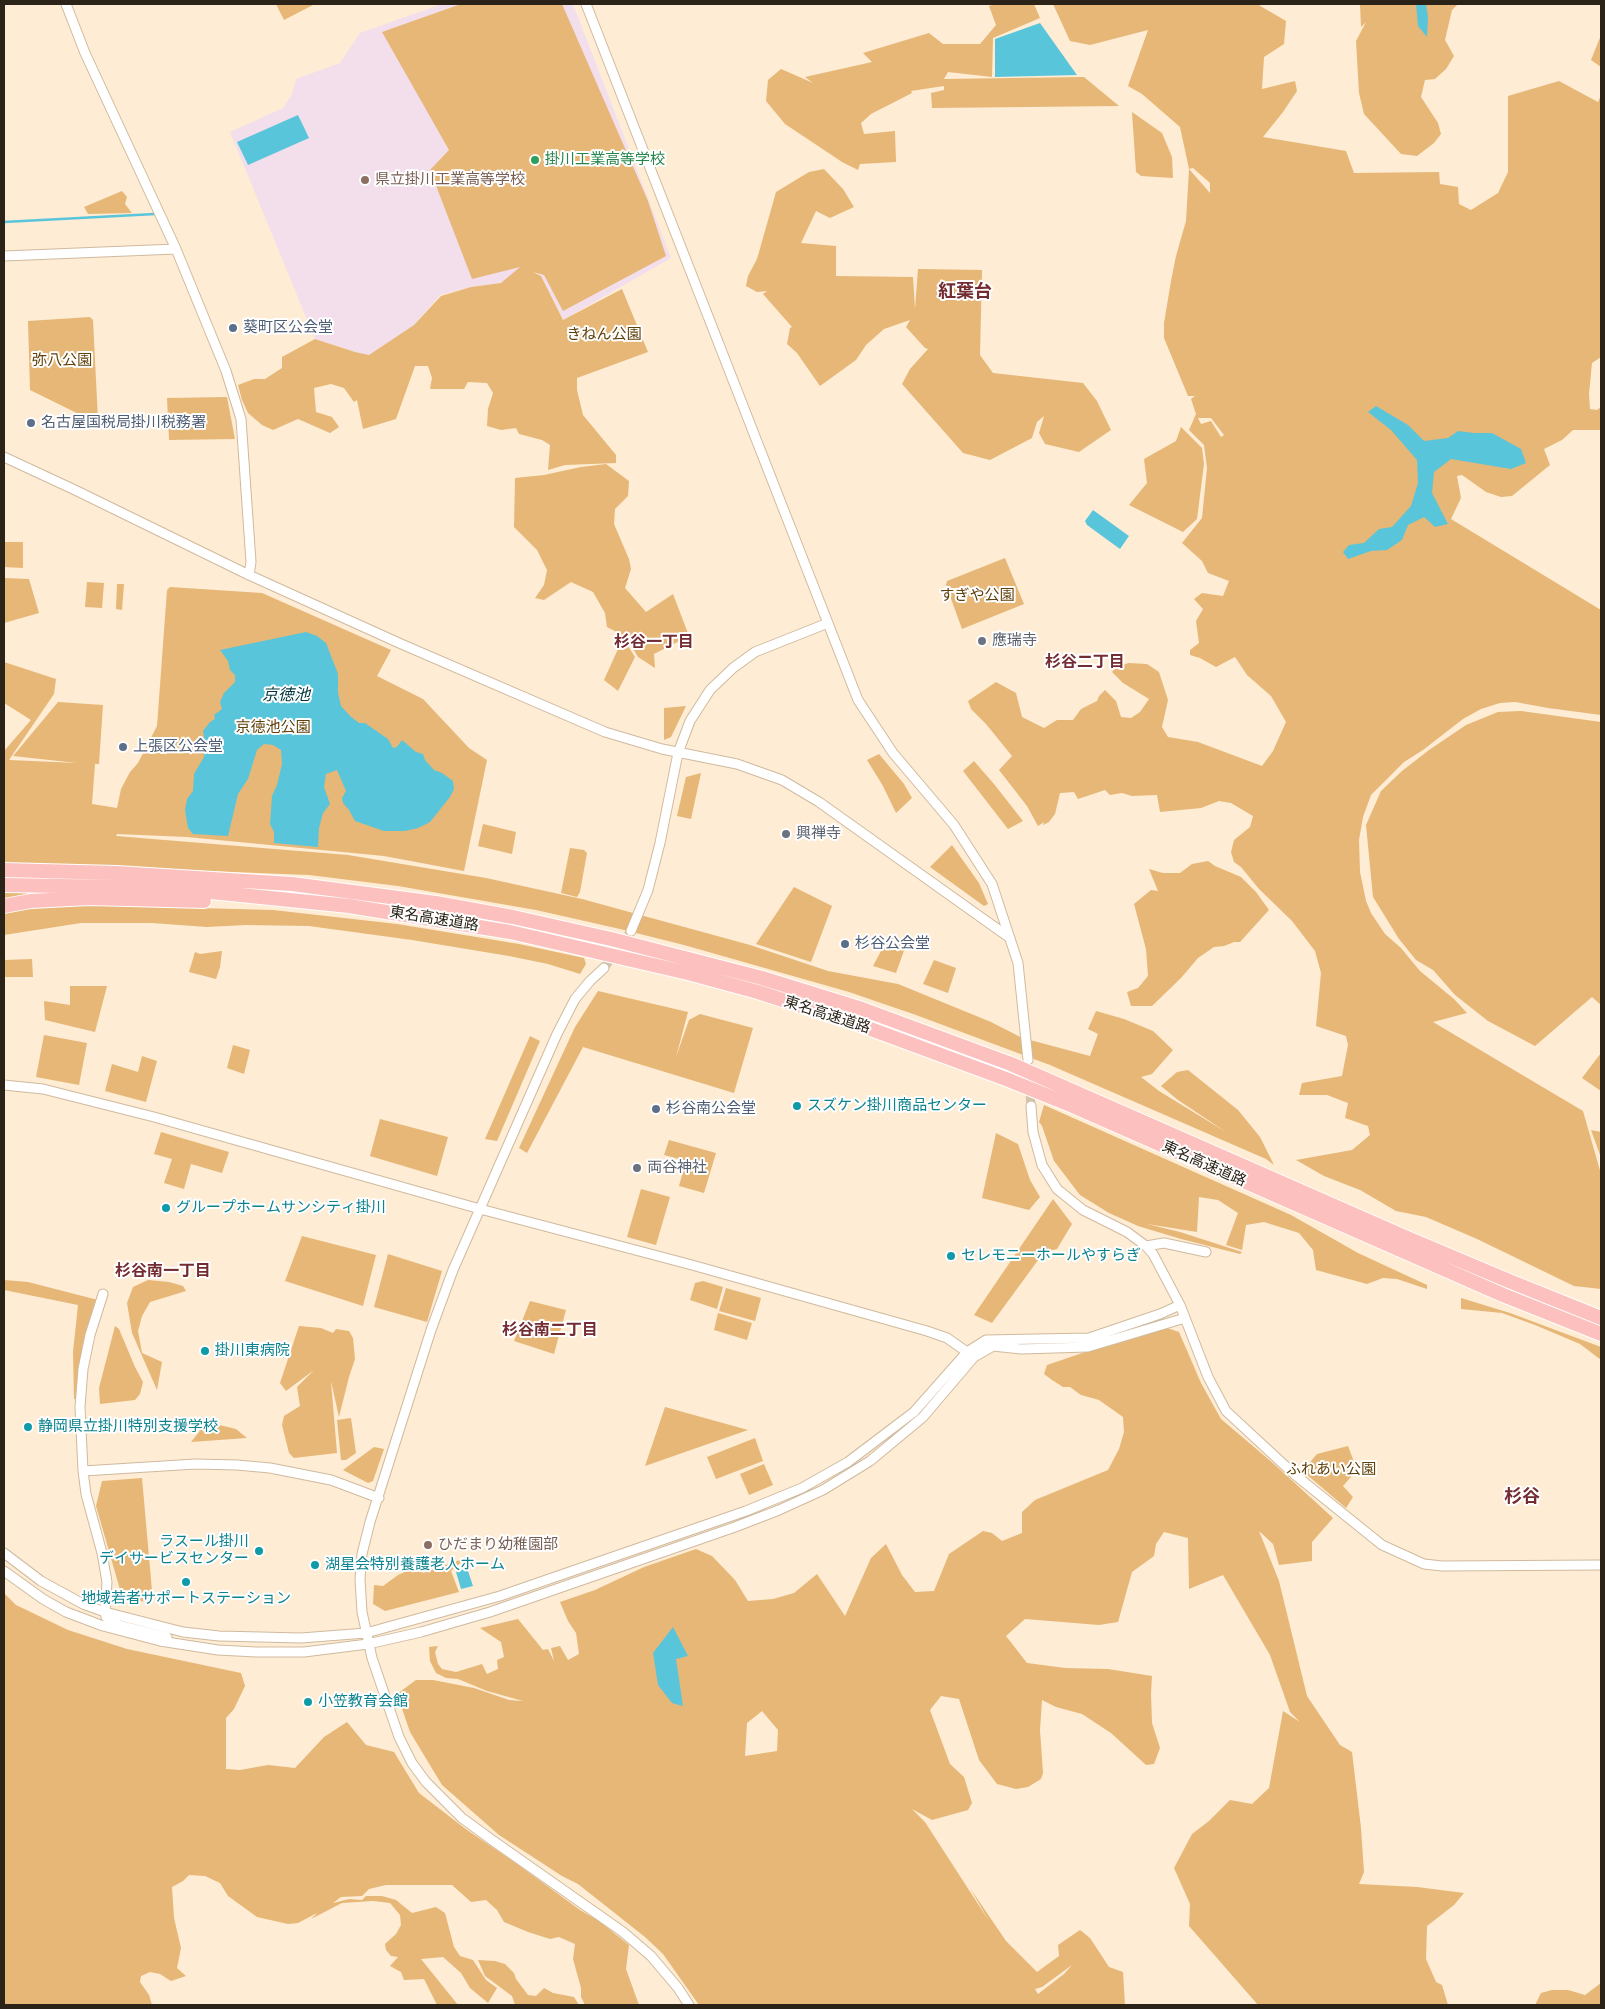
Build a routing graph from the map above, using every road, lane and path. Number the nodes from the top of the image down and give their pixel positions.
1 (66, 4) edge
2 (586, 4) edge
3 (176, 249) junction
4 (4, 256) edge
5 (4, 457) edge
6 (249, 576) junction
7 (828, 623) junction
8 (678, 753) junction
9 (4, 870) edge
10 (4, 885) edge
11 (4, 906) edge
12 (350, 906) junction
13 (630, 931) tunnel mouth
14 (1011, 938) junction
15 (604, 968) tunnel mouth
16 (1028, 1060) tunnel mouth
17 (4, 1085) edge
18 (1031, 1106) tunnel mouth
19 (480, 1209) junction
20 (1146, 1246) junction
21 (1206, 1252) dead end
22 (103, 1294) dead end
23 (1180, 1305) junction
24 (1185, 1318) junction
25 (1601, 1318) edge
26 (1601, 1334) edge
27 (967, 1352) junction
28 (83, 1470) junction
29 (379, 1498) junction
30 (4, 1553) edge
31 (1601, 1565) edge
32 (4, 1571) edge
33 (105, 1612) junction
34 (83, 1619) junction
35 (366, 1633) junction
36 (368, 1644) junction
37 (197, 1647) junction
38 (689, 2005) edge

1 - 3 street
2 - 7 street
3 - 4 street
3 - 6 street
5 - 6 street
6 - 8 street
7 - 8 street
7 - 14 street
8 - 13 street
8 - 14 street
9 - 25 highway, 東名高速道路
10 - 12 highway, 東名高速道路
11 - 12 highway
12 - 26 highway, 東名高速道路
14 - 16 street
15 - 19 street
17 - 19 street
18 - 20 street
19 - 27 street
19 - 29 street
20 - 21 street
20 - 23 street
22 - 28 street
23 - 24 street
23 - 27 street
24 - 31 street
24 - 36 street
27 - 35 street
28 - 29 street
28 - 33 street
29 - 35 street
30 - 33 street
32 - 34 street
33 - 34 street
33 - 35 street
33 - 37 street
34 - 37 street
35 - 36 street
36 - 37 street
36 - 38 street

